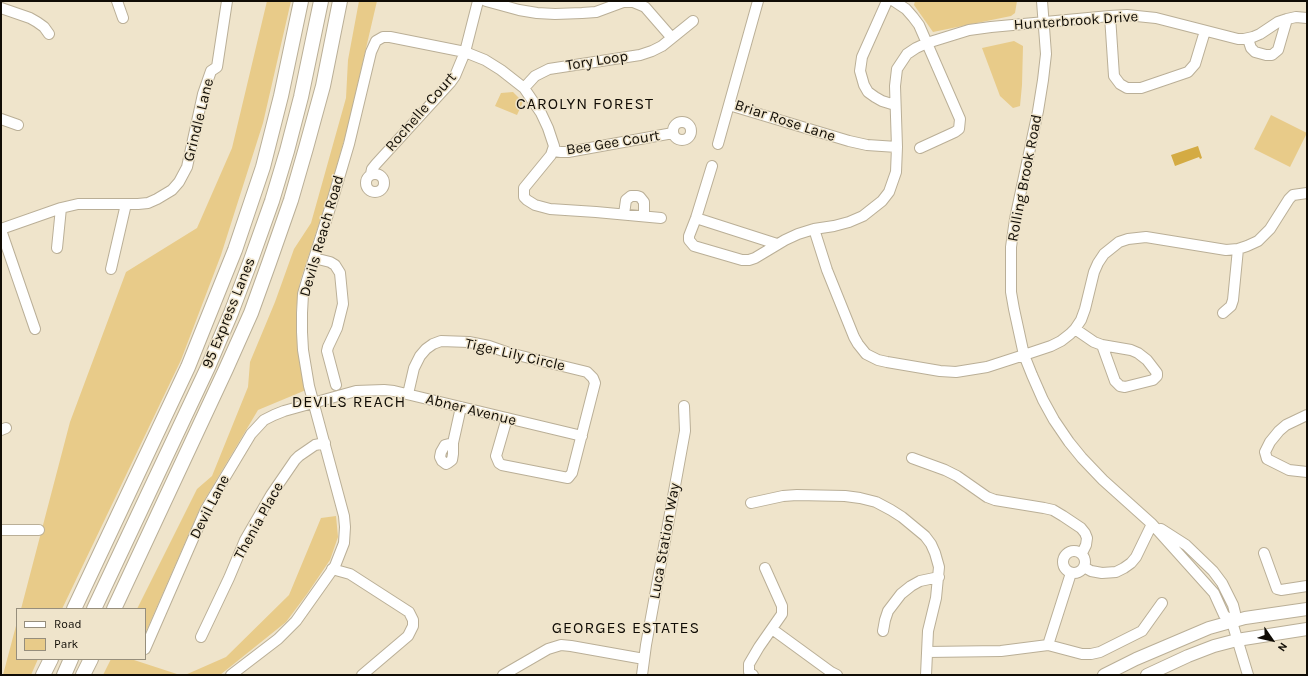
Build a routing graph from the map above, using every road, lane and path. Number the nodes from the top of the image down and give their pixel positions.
1 (117, 1) edge
2 (227, 1) edge
3 (301, 1) edge
4 (321, 1) edge
5 (340, 1) edge
6 (478, 1) edge
7 (486, 1) edge
8 (887, 1) edge
9 (894, 1) edge
10 (1042, 1) edge
11 (756, 2) edge
12 (1, 8) edge
13 (1110, 16) junction
14 (123, 18) dead end
15 (1307, 18) edge
16 (1286, 19) junction
17 (694, 21) dead end
18 (1044, 22) junction
19 (1205, 31) junction
20 (49, 34) dead end
21 (672, 38) junction
22 (1248, 39) junction
23 (927, 43) junction
24 (465, 52) junction
25 (524, 88) junction
26 (729, 105) junction
27 (895, 105) junction
28 (1, 119) edge
29 (18, 125) dead end
30 (673, 133) dead end
31 (718, 144) dead end
32 (897, 147) junction
33 (920, 148) dead end
34 (553, 151) junction
35 (712, 166) dead end
36 (371, 174) dead end
37 (1306, 193) edge
38 (126, 204) junction
39 (60, 208) junction
40 (624, 214) junction
41 (644, 216) junction
42 (661, 218) dead end
43 (696, 218) junction
44 (814, 229) junction
45 (1, 230) edge
46 (777, 244) junction
47 (57, 248) dead end
48 (1238, 249) junction
49 (314, 258) junction
50 (111, 269) dead end
51 (1223, 313) dead end
52 (35, 329) dead end
53 (1076, 329) junction
54 (1102, 345) junction
55 (1024, 355) junction
56 (336, 385) dead end
57 (408, 394) junction
58 (313, 403) junction
59 (684, 406) dead end
60 (461, 407) junction
61 (1307, 415) edge
62 (507, 418) junction
63 (582, 436) junction
64 (325, 443) junction
65 (452, 443) dead end
66 (912, 458) dead end
67 (1307, 472) edge
68 (751, 503) dead end
69 (1152, 524) junction
70 (1, 530) edge
71 (39, 530) dead end
72 (1082, 553) junction
73 (1264, 553) dead end
74 (765, 568) dead end
75 (1084, 568) junction
76 (332, 569) junction
77 (1071, 572) junction
78 (939, 577) junction
79 (1307, 586) edge
80 (1162, 603) dead end
81 (74, 608) edge
82 (94, 608) edge
83 (114, 608) edge
84 (1307, 609) edge
85 (1232, 622) junction
86 (772, 629) junction
87 (1307, 629) edge
88 (883, 631) dead end
89 (201, 637) dead end
90 (1237, 640) junction
91 (1048, 645) junction
92 (146, 647) edge
93 (927, 652) junction
94 (644, 659) junction
95 (50, 660) edge
96 (71, 660) edge
97 (90, 660) edge
98 (43, 675) edge
99 (64, 675) edge
100 (83, 675) edge
101 (232, 675) edge
102 (362, 675) edge
103 (503, 675) edge
104 (642, 675) edge
105 (753, 675) edge
106 (837, 675) edge
107 (926, 675) edge
108 (1104, 675) edge
109 (1147, 675) edge
110 (1248, 675) edge

1 - 14 street
2 - 38 street, Grindle Lane
3 - 81 highway
4 - 82 highway, 95 Express Lanes
5 - 83 highway
6 - 24 street, Rochelle Court
7 - 21 street
8 - 27 street
9 - 23 street
10 - 18 street, Rolling Brook Road
11 - 26 street, Briar Rose Lane
12 - 20 street
13 - 18 street, Hunterbrook Drive
13 - 19 street, Hunterbrook Drive
13 - 19 street
15 - 16 street
16 - 22 street
16 - 22 street
17 - 21 street, Tory Loop
18 - 23 street, Hunterbrook Drive
18 - 55 street, Rolling Brook Road
19 - 22 street, Hunterbrook Drive
21 - 25 street, Tory Loop
23 - 27 street, Hunterbrook Drive
23 - 33 street
24 - 25 street
24 - 36 street, Rochelle Court
24 - 49 street, Devils Reach Road
25 - 34 street
26 - 31 street
26 - 32 street, Briar Rose Lane
27 - 32 street
28 - 29 street
30 - 34 street, Bee Gee Court
32 - 44 street
34 - 40 street
35 - 43 street
37 - 48 street
38 - 39 street, Grindle Lane
38 - 50 street
39 - 45 street, Grindle Lane
39 - 47 street
40 - 41 street
40 - 41 street
41 - 42 street
43 - 46 street
43 - 46 street
44 - 46 street
44 - 55 street
45 - 52 street
48 - 51 street
48 - 53 street
49 - 56 street
49 - 58 street, Devils Reach Road
53 - 54 street
53 - 55 street
54 - 54 street
55 - 69 street, Rolling Brook Road
57 - 58 street, Abner Avenue
57 - 60 street, Abner Avenue
57 - 63 street, Tiger Lily Circle
58 - 64 street, Devils Reach Road
58 - 92 street, Devil Lane
59 - 94 street, Luca Station Way
60 - 62 street, Abner Avenue
60 - 65 street
61 - 67 street
62 - 63 street, Abner Avenue
62 - 63 street, Tiger Lily Circle
64 - 76 street, Devils Reach Road
64 - 89 street, Thenia Place
66 - 72 street
68 - 78 street
69 - 75 street
69 - 85 street, Rolling Brook Road
69 - 85 street, Rolling Brook Road
70 - 71 street
72 - 75 street
72 - 77 street
73 - 79 street
74 - 86 street
75 - 77 street
76 - 101 street, Devils Reach Road
76 - 102 street
77 - 91 street
78 - 88 street
78 - 93 street
80 - 91 street
84 - 85 main road
85 - 90 street, Rolling Brook Road
85 - 108 main road
86 - 105 street
86 - 106 street
87 - 90 main road
90 - 109 main road
90 - 110 street, Rolling Brook Road
91 - 93 street
93 - 107 street
94 - 103 street
94 - 104 street, Luca Station Way
95 - 98 highway
96 - 99 highway
97 - 100 highway

